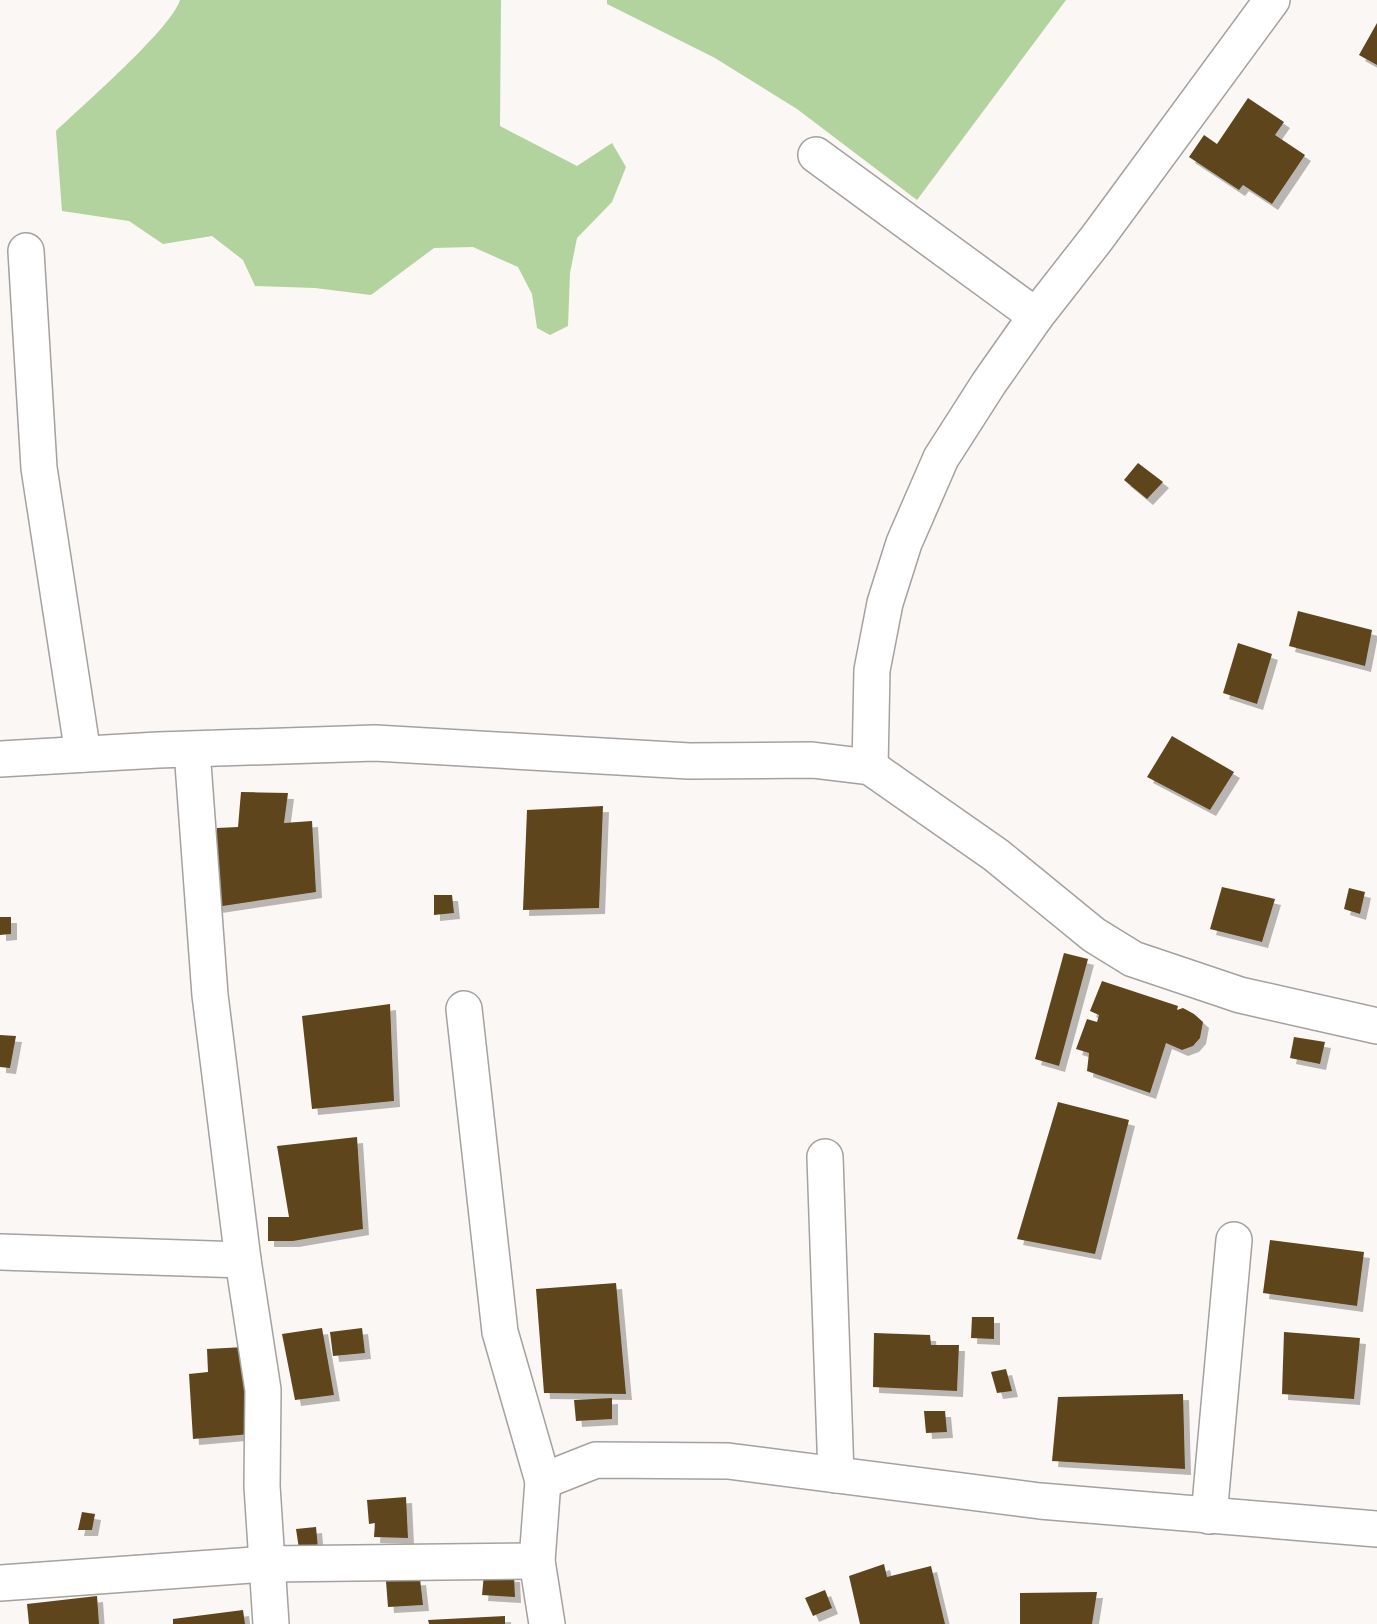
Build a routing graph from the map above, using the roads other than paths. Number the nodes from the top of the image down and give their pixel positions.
1 (1272, 0) edge
2 (816, 155) dead end
3 (26, 251) dead end
4 (1036, 316) junction
5 (192, 750) junction
6 (83, 754) junction
7 (0, 759) edge
8 (870, 767) junction
9 (464, 1009) dead end
10 (1377, 1026) edge
11 (825, 1157) dead end
12 (1234, 1240) dead end
13 (0, 1252) edge
14 (243, 1260) junction
15 (836, 1475) junction
16 (543, 1481) junction
17 (1209, 1516) junction
18 (1377, 1530) edge
19 (537, 1560) junction
20 (267, 1564) junction
21 (0, 1583) edge
22 (271, 1624) edge
23 (547, 1624) edge

1 - 4 street
2 - 4 street
3 - 6 street
4 - 8 street
5 - 6 street
5 - 8 street
5 - 14 street
6 - 7 street
8 - 10 street
9 - 16 street
11 - 15 street
12 - 17 street
13 - 14 street
14 - 20 street
15 - 16 street
15 - 17 street
16 - 19 street
17 - 18 street
19 - 20 street
19 - 23 street
20 - 21 street
20 - 22 street

